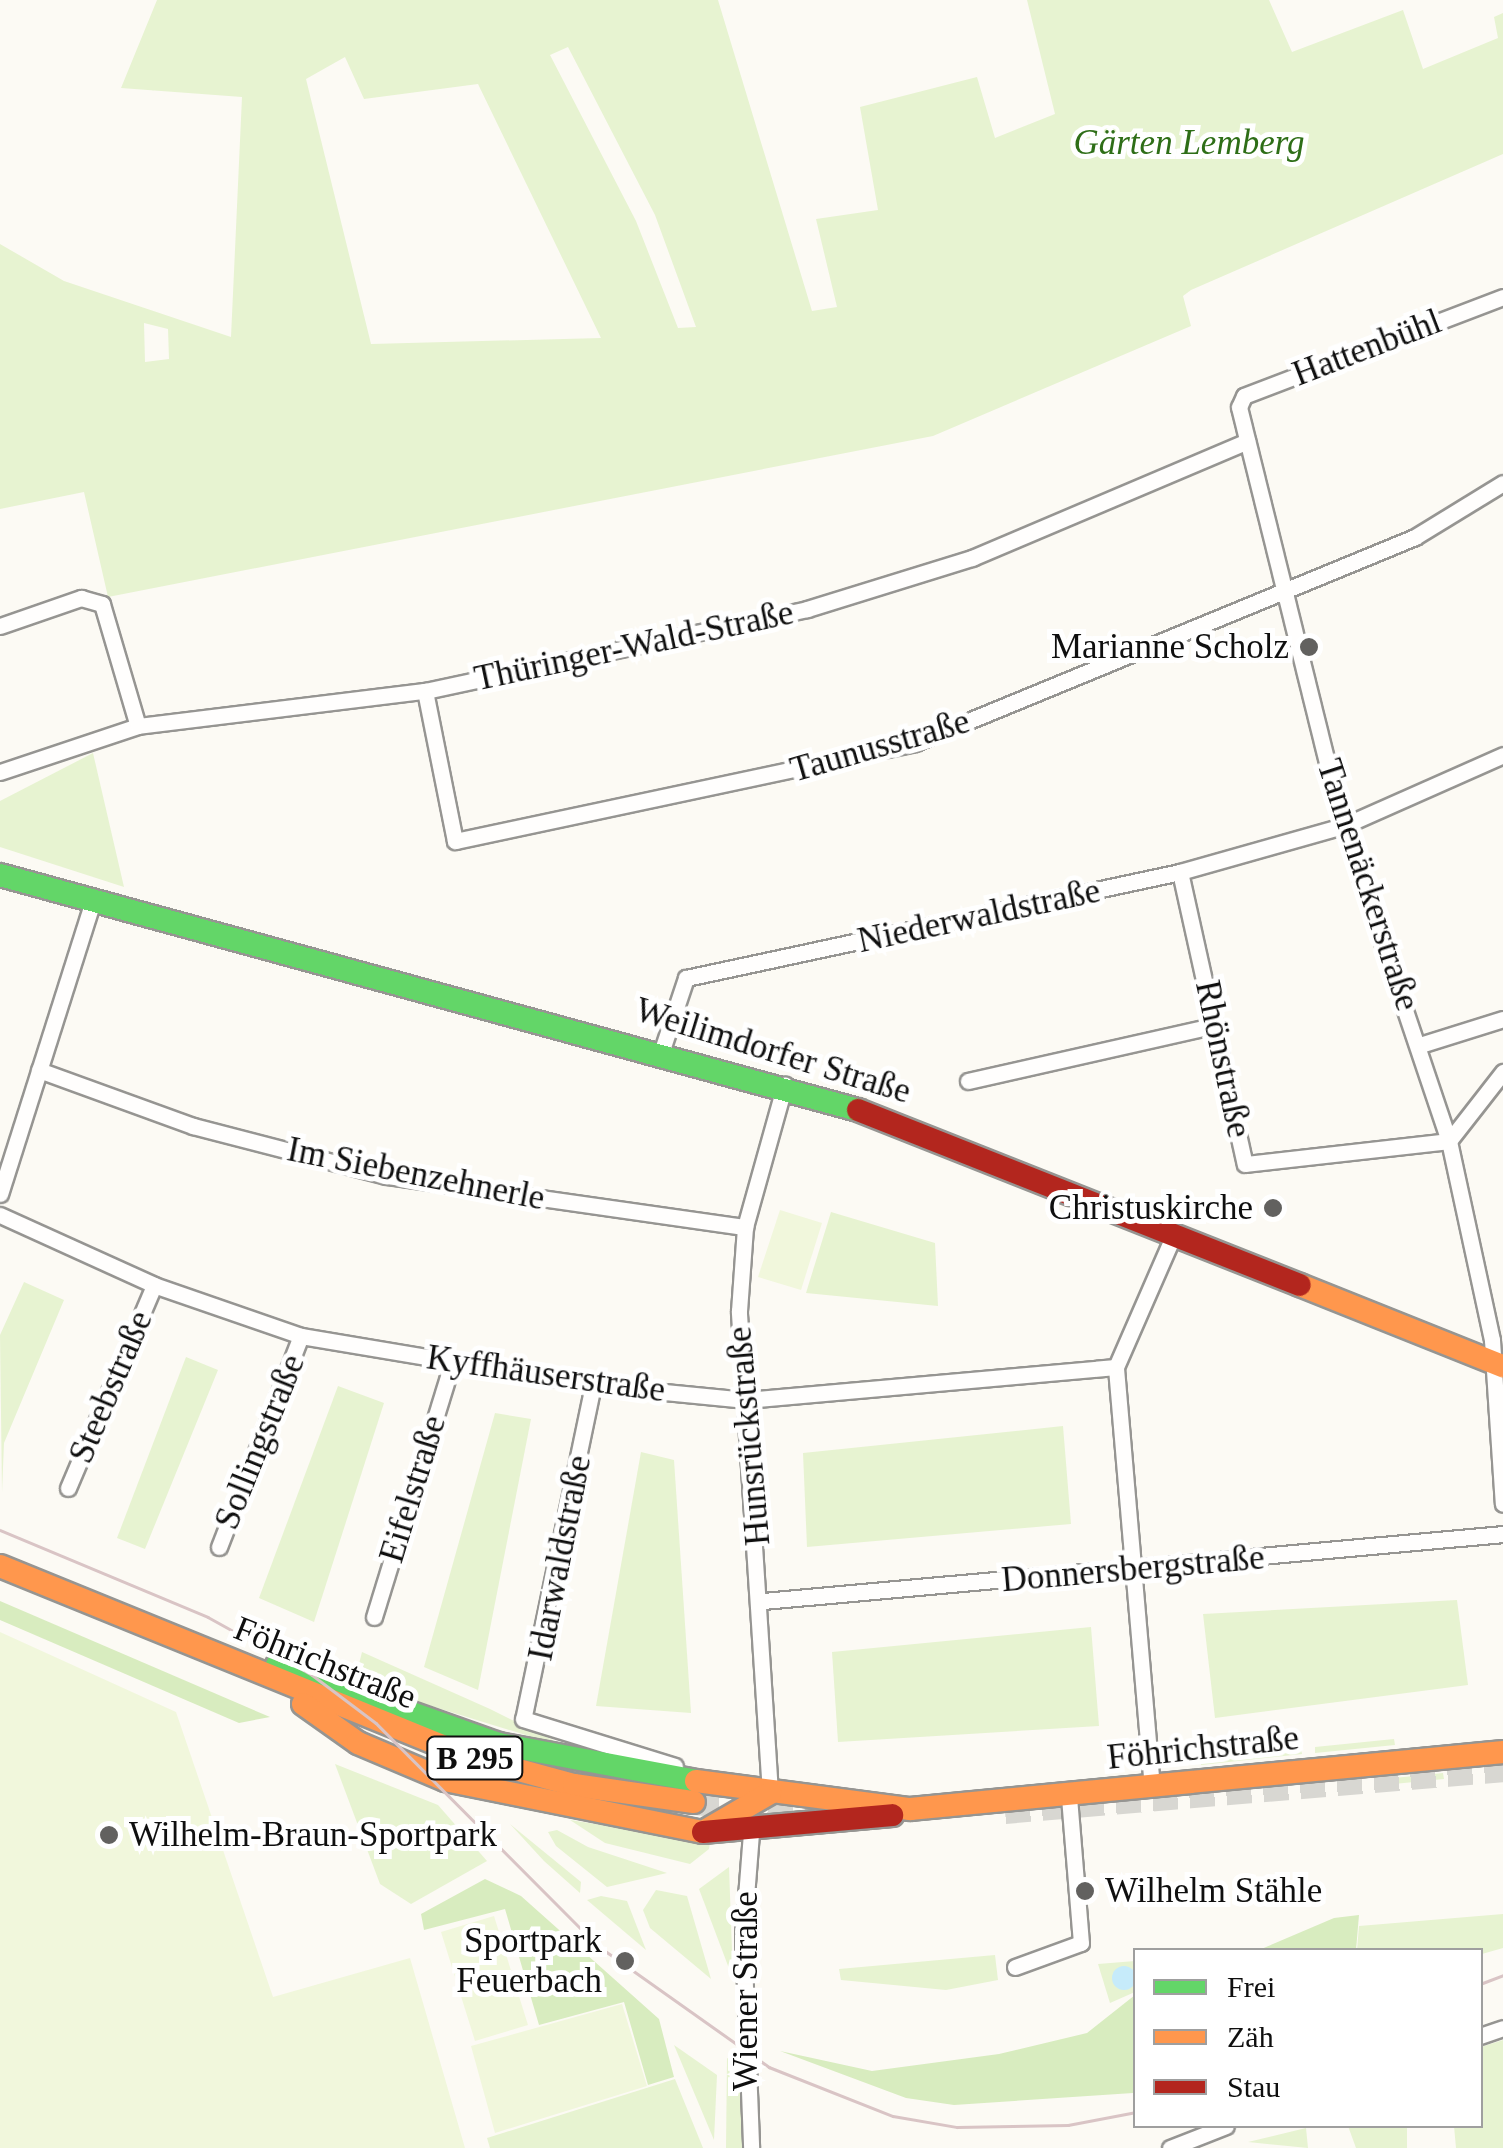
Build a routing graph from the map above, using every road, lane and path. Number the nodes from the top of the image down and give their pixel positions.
1 (1503, 296) edge
2 (1239, 408) joint
3 (1247, 441) junction
4 (1503, 483) edge
5 (1287, 590) junction
6 (0, 626) edge
7 (425, 691) junction
8 (138, 726) junction
9 (1503, 755) edge
10 (0, 772) edge
11 (1343, 826) junction
12 (1180, 872) junction
13 (0, 875) edge
14 (92, 904) junction
15 (1503, 1019) edge
16 (1216, 1025) junction
17 (1420, 1045) junction
18 (662, 1050) junction
19 (39, 1070) junction
20 (1503, 1072) edge
21 (968, 1081) dead end
22 (785, 1084) junction
23 (1449, 1141) junction
24 (0, 1194) edge
25 (0, 1215) edge
26 (745, 1227) junction
27 (1174, 1234) junction
28 (154, 1286) junction
29 (301, 1336) junction
30 (453, 1361) junction
31 (1498, 1364) edge
32 (1116, 1368) junction
33 (593, 1385) junction
34 (746, 1400) junction
35 (68, 1488) dead end
36 (1503, 1504) edge
37 (1503, 1534) edge
38 (219, 1547) dead end
39 (0, 1566) edge
40 (1132, 1570) junction
41 (763, 1601) junction
42 (374, 1617) dead end
43 (227, 1662) junction
44 (266, 1678) junction
45 (1503, 1752) edge
46 (726, 1786) junction
47 (1152, 1788) junction
48 (695, 1792) junction
49 (1069, 1796) junction
50 (776, 1800) junction
51 (910, 1809) junction
52 (748, 1822) junction
53 (810, 1828) junction
54 (1014, 1967) dead end
55 (1221, 2128) edge
56 (751, 2148) edge
57 (1170, 2148) edge

1 - 2 street, Hattenbühl
2 - 3 street, Tannenäckerstraße
3 - 5 street, Tannenäckerstraße
3 - 7 street, Thüringer-Wald-Straße
4 - 5 street, Taunusstraße
5 - 7 street, Taunusstraße
5 - 11 street, Tannenäckerstraße
6 - 8 street
7 - 8 street, Thüringer-Wald-Straße
8 - 10 street, Thüringer-Wald-Straße
9 - 11 street, Niederwaldstraße
11 - 12 street, Niederwaldstraße
11 - 17 street, Tannenäckerstraße
12 - 16 street, Rhönstraße
12 - 18 street, Niederwaldstraße
13 - 14 main road, Weilimdorfer Straße
14 - 18 main road, Weilimdorfer Straße
14 - 19 street
15 - 17 street
16 - 21 street
16 - 23 street, Rhönstraße
17 - 23 street, Tannenäckerstraße
18 - 22 main road, Weilimdorfer Straße
19 - 24 street
19 - 26 street, Im Siebenzehnerle
20 - 23 street
22 - 26 street, Hunsrückstraße
22 - 27 main road, Weilimdorfer Straße
23 - 31 street, Tannenäckerstraße
25 - 28 street, Kyffhäuserstraße
26 - 34 street, Hunsrückstraße
27 - 31 main road, Weilimdorfer Straße
27 - 32 street
28 - 29 street, Kyffhäuserstraße
28 - 35 street, Steebstraße
29 - 30 street, Kyffhäuserstraße
29 - 38 street, Sollingstraße
30 - 33 street, Kyffhäuserstraße
30 - 42 street, Eifelstraße
31 - 36 street, Tannenäckerstraße
32 - 34 street, Kyffhäuserstraße
32 - 40 street
33 - 34 street, Kyffhäuserstraße
33 - 48 street, Idarwaldstraße
34 - 41 street, Hunsrückstraße
37 - 40 street, Donnersbergstraße
39 - 43 main road, Föhrichstraße / B 295
40 - 41 street, Donnersbergstraße
40 - 47 street
41 - 50 street, Hunsrückstraße
43 - 44 main road, Föhrichstraße / B 295
43 - 48 main road
44 - 48 main road, Föhrichstraße / B 295
44 - 52 main road
45 - 47 main road, Föhrichstraße
46 - 48 main road, Föhrichstraße
46 - 50 main road, Föhrichstraße
46 - 52 main road
47 - 49 main road, Föhrichstraße
49 - 51 main road, Föhrichstraße
49 - 54 street
50 - 51 main road, Föhrichstraße
50 - 52 main road
50 - 53 main road
51 - 53 main road, Föhrichstraße
52 - 53 main road, Föhrichstraße
52 - 56 street, Wiener Straße
55 - 57 street

